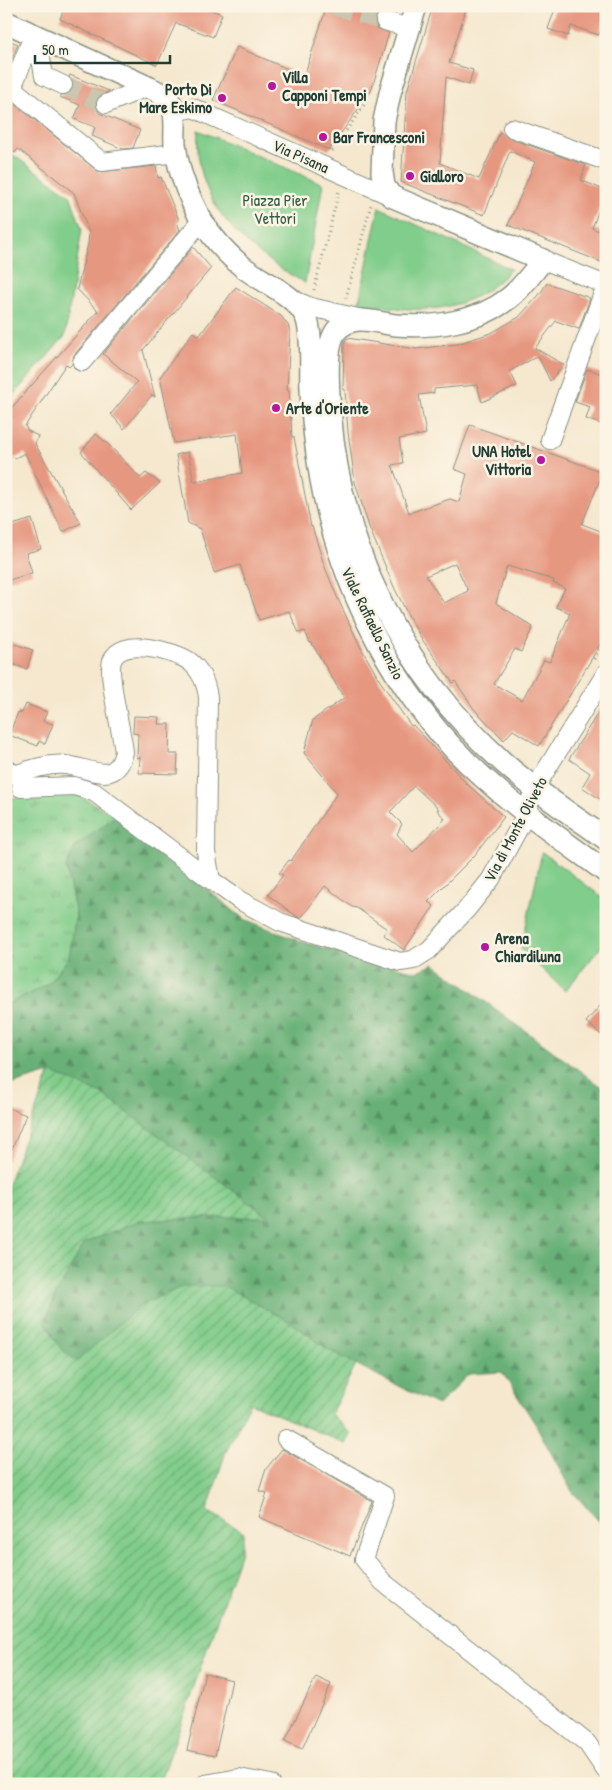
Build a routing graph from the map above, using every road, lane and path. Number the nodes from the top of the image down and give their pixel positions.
1 (416, 6) edge
2 (385, 21) tunnel mouth
3 (6, 22) edge
4 (409, 28) junction
5 (36, 34) junction
6 (63, 85) tunnel mouth
7 (147, 87) junction
8 (369, 98) dead end
9 (106, 104) dead end
10 (174, 112) junction
11 (512, 128) dead end
12 (325, 151) dead end
13 (176, 153) junction
14 (606, 161) edge
15 (340, 190) dead end
16 (382, 199) junction
17 (202, 220) junction
18 (543, 260) junction
19 (606, 285) edge
20 (314, 290) junction
21 (322, 293) dead end
22 (302, 294) junction
23 (345, 302) dead end
24 (362, 319) junction
25 (82, 362) dead end
26 (550, 440) dead end
27 (606, 673) edge
28 (12, 782) edge
29 (535, 788) junction
30 (526, 813) junction
31 (606, 839) edge
32 (606, 872) edge
33 (211, 880) junction
34 (286, 1439) dead end
35 (606, 1771) edge
36 (206, 1784) edge
37 (271, 1784) edge

1 - 4 main road
2 - 4 street
3 - 5 main road
4 - 16 main road
5 - 6 street
5 - 7 main road
5 - 13 street
7 - 9 street
7 - 10 main road
8 - 12 path
10 - 13 main road
10 - 16 street, Via Pisana
11 - 14 street
13 - 17 main road
15 - 20 path
16 - 18 main road, Via Pisana
16 - 23 path
17 - 22 main road
17 - 25 street
18 - 19 street, Via Pisana
18 - 24 main road
19 - 26 street
20 - 21 path
20 - 22 path
22 - 24 street
22 - 30 main road, Viale Raffaello Sanzio
24 - 29 main road, Viale Raffaello Sanzio
27 - 29 street, Via di Monte Oliveto
28 - 33 street, Via di Monte Oliveto
28 - 33 street, Via di Monte Oliveto
29 - 30 street, Via di Monte Oliveto
29 - 31 main road
30 - 32 main road, Viale Raffaello Sanzio
30 - 33 street, Via di Monte Oliveto
34 - 35 street
36 - 37 street

